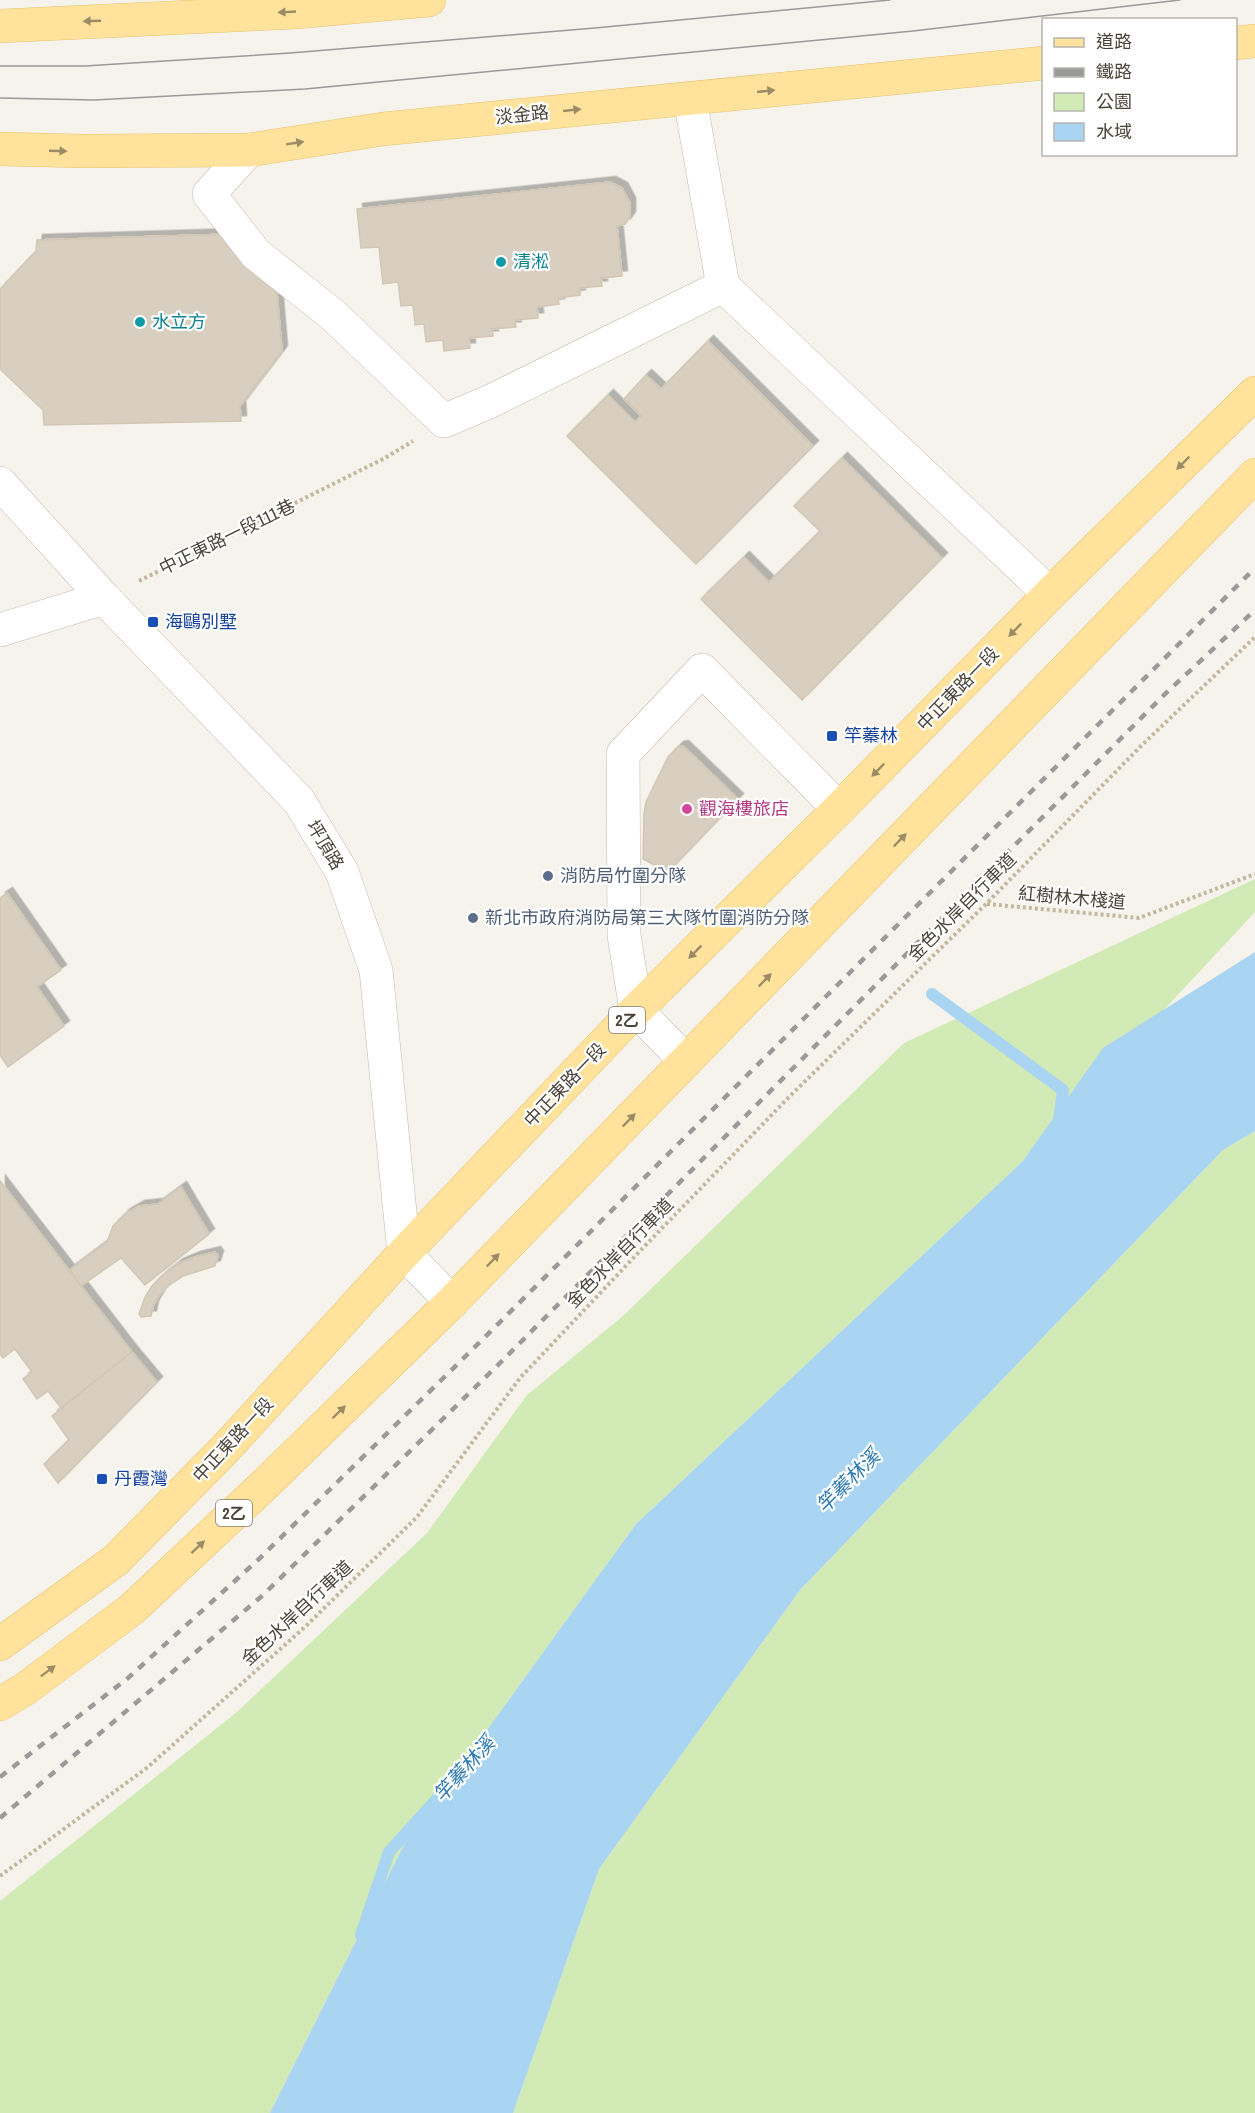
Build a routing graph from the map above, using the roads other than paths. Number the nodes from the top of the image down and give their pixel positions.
1 (429, 0) edge
2 (0, 26) edge
3 (1255, 41) edge
4 (1237, 43) edge
5 (1042, 63) edge
6 (690, 99) junction
7 (0, 149) edge
8 (249, 150) junction
9 (723, 286) junction
10 (1255, 380) edge
11 (1255, 393) edge
12 (1217, 430) junction
13 (1255, 475) edge
14 (0, 483) edge
15 (1050, 594) junction
16 (104, 598) junction
17 (0, 630) edge
18 (839, 809) junction
19 (636, 1010) junction
20 (686, 1061) junction
21 (404, 1253) junction
22 (452, 1302) junction
23 (0, 1644) edge
24 (0, 1704) edge

1 -> 2 main road
3 - 4 main road
6 -> 5 main road, 淡金路
8 -> 6 main road, 淡金路
6 - 9 street
7 -> 8 main road, 淡金路
8 - 9 street
9 - 15 street
10 - 12 street
11 - 12 main road, 中正東路一段 / 2乙
12 -> 15 main road, 中正東路一段 / 2乙
20 -> 13 main road, 2乙
14 - 16 street, 坪頂路
15 -> 18 main road, 中正東路一段 / 2乙
16 - 17 street
16 - 21 street, 坪頂路
18 -> 19 main road, 中正東路一段 / 2乙
18 - 19 street
19 - 20 street
19 - 21 main road, 中正東路一段 / 2乙
22 -> 20 main road, 2乙
21 - 22 street
21 - 23 main road, 中正東路一段 / 2乙
24 -> 22 main road, 2乙

